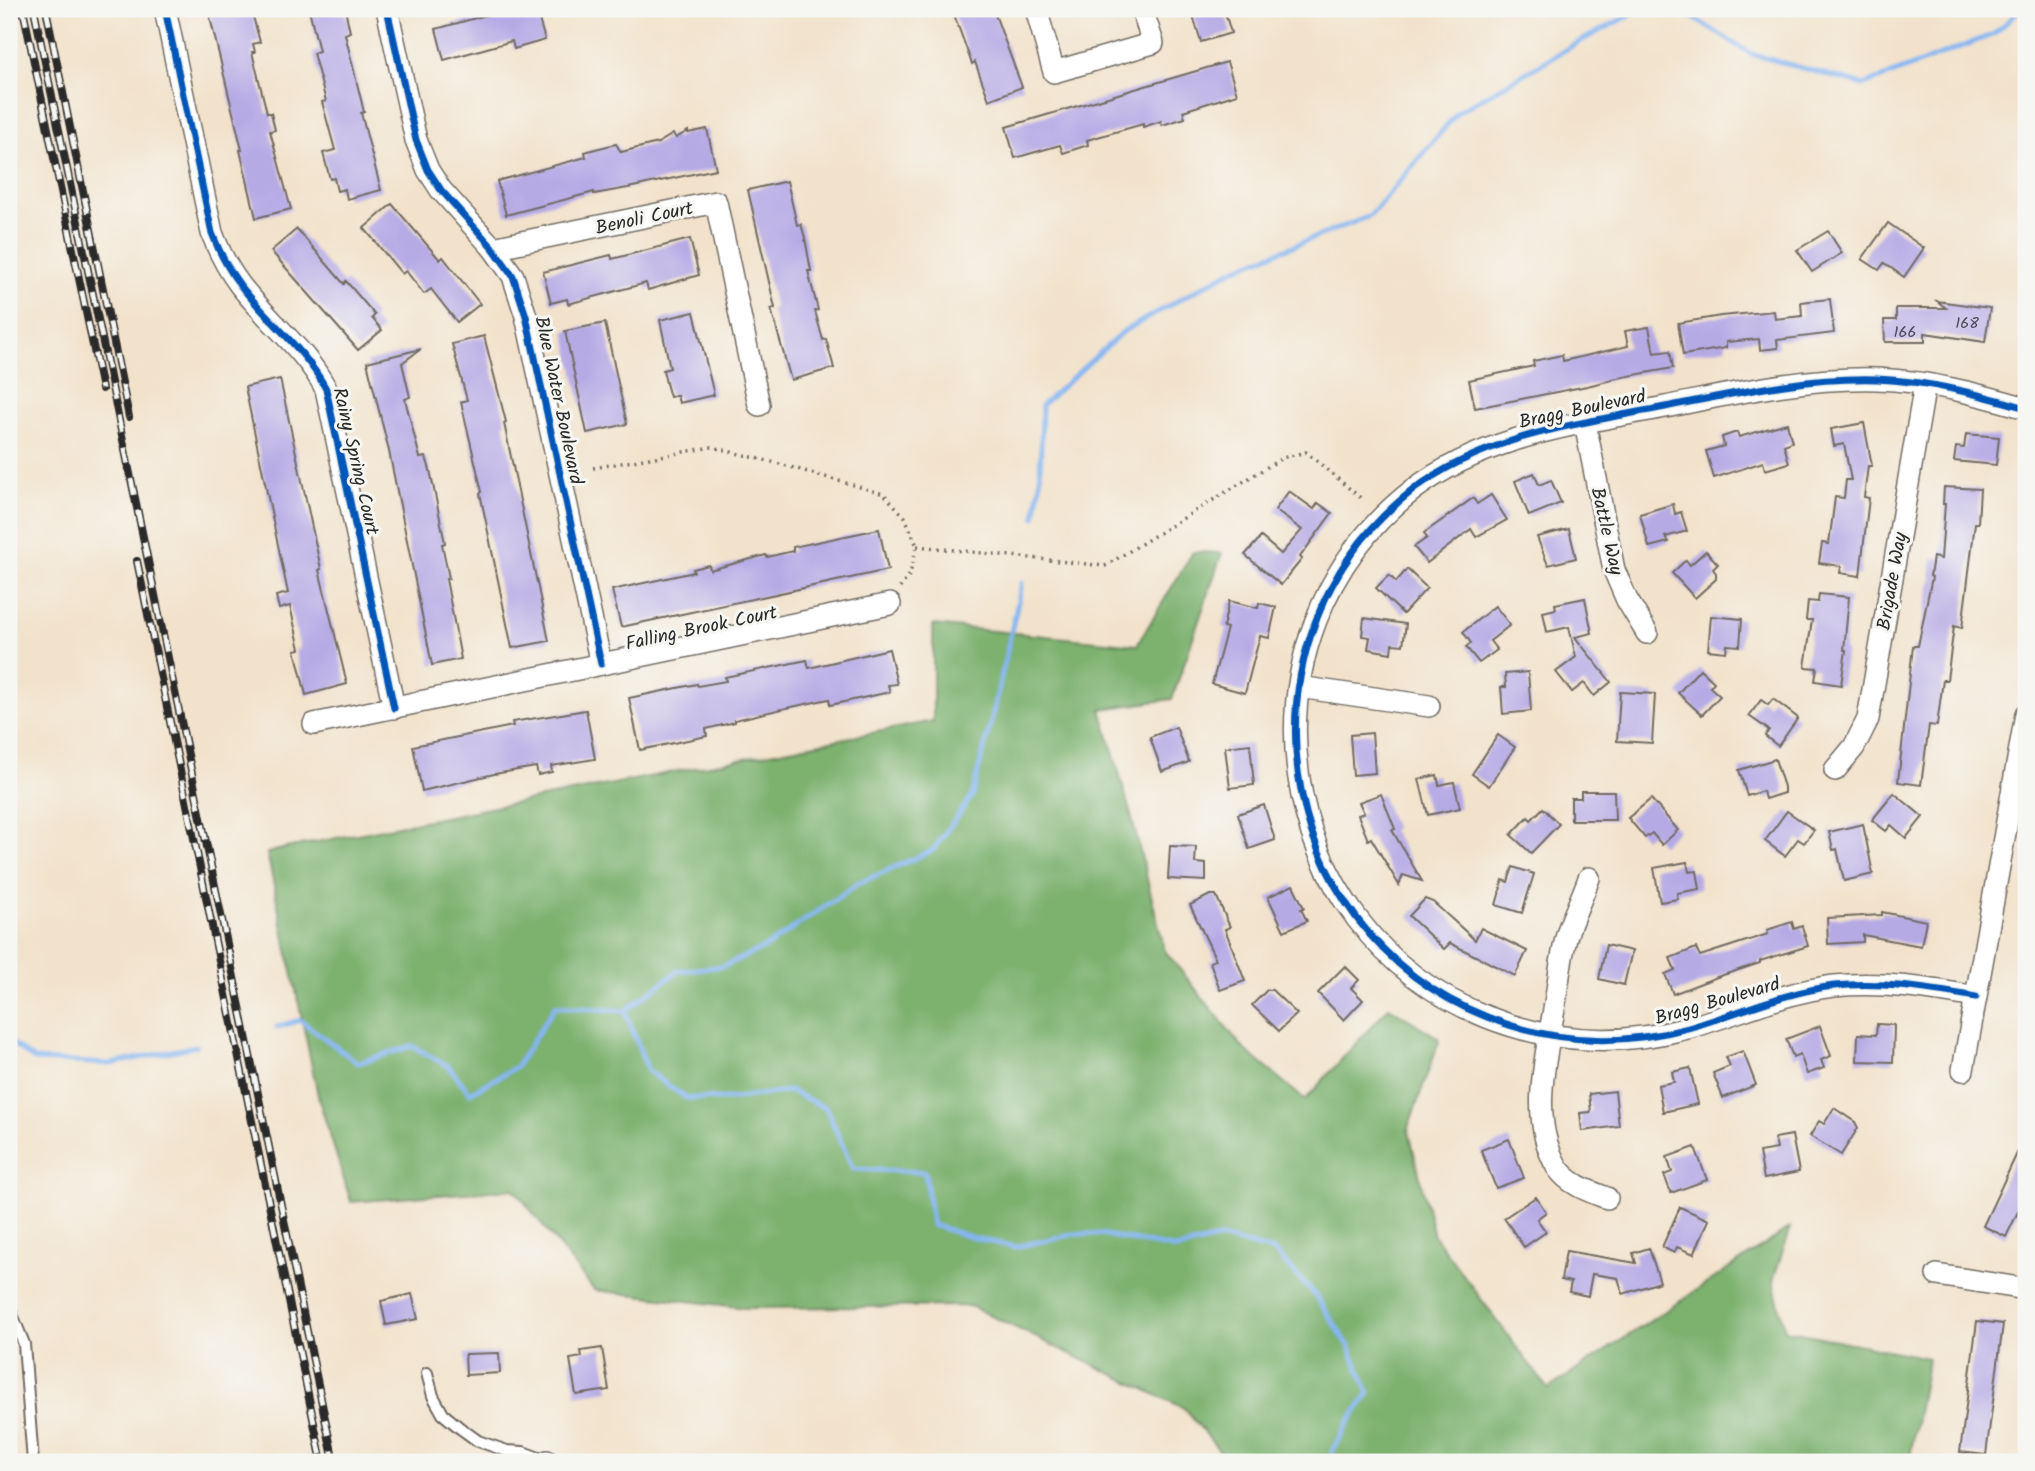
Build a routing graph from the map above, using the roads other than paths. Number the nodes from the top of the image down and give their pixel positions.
1 (165, 9) edge
2 (387, 9) edge
3 (1036, 9) edge
4 (1142, 9) edge
5 (493, 248) junction
6 (1925, 384) junction
7 (759, 405) dead end
8 (2026, 408) edge
9 (1585, 423) junction
10 (894, 598) road end
11 (1647, 633) dead end
12 (601, 664) junction
13 (1299, 687) junction
14 (1429, 706) dead end
15 (394, 708) junction
16 (2026, 714) edge
17 (314, 724) dead end
18 (1835, 769) dead end
19 (1590, 878) dead end
20 (1976, 997) junction
21 (1550, 1035) junction
22 (1963, 1070) dead end
23 (1606, 1198) dead end
24 (1937, 1275) dead end
25 (2026, 1289) edge
26 (9, 1307) edge
27 (427, 1373) dead end
28 (33, 1462) edge
29 (548, 1462) edge

1 - 15 street, Rainy Spring Court
2 - 5 street, Blue Water Boulevard
3 - 4 street
5 - 7 street, Benoli Court
5 - 12 street, Blue Water Boulevard
6 - 8 street, Bragg Boulevard
6 - 9 street, Bragg Boulevard
6 - 18 street, Brigade Way
9 - 11 street, Battle Way
9 - 13 street, Bragg Boulevard
10 - 12 street, Falling Brook Court
12 - 15 street, Falling Brook Court
13 - 14 street
13 - 21 street, Bragg Boulevard
15 - 17 street, Falling Brook Court
16 - 20 street
19 - 21 street
20 - 21 street, Bragg Boulevard
20 - 22 street
21 - 23 street
24 - 25 street
26 - 28 lane
27 - 29 lane

